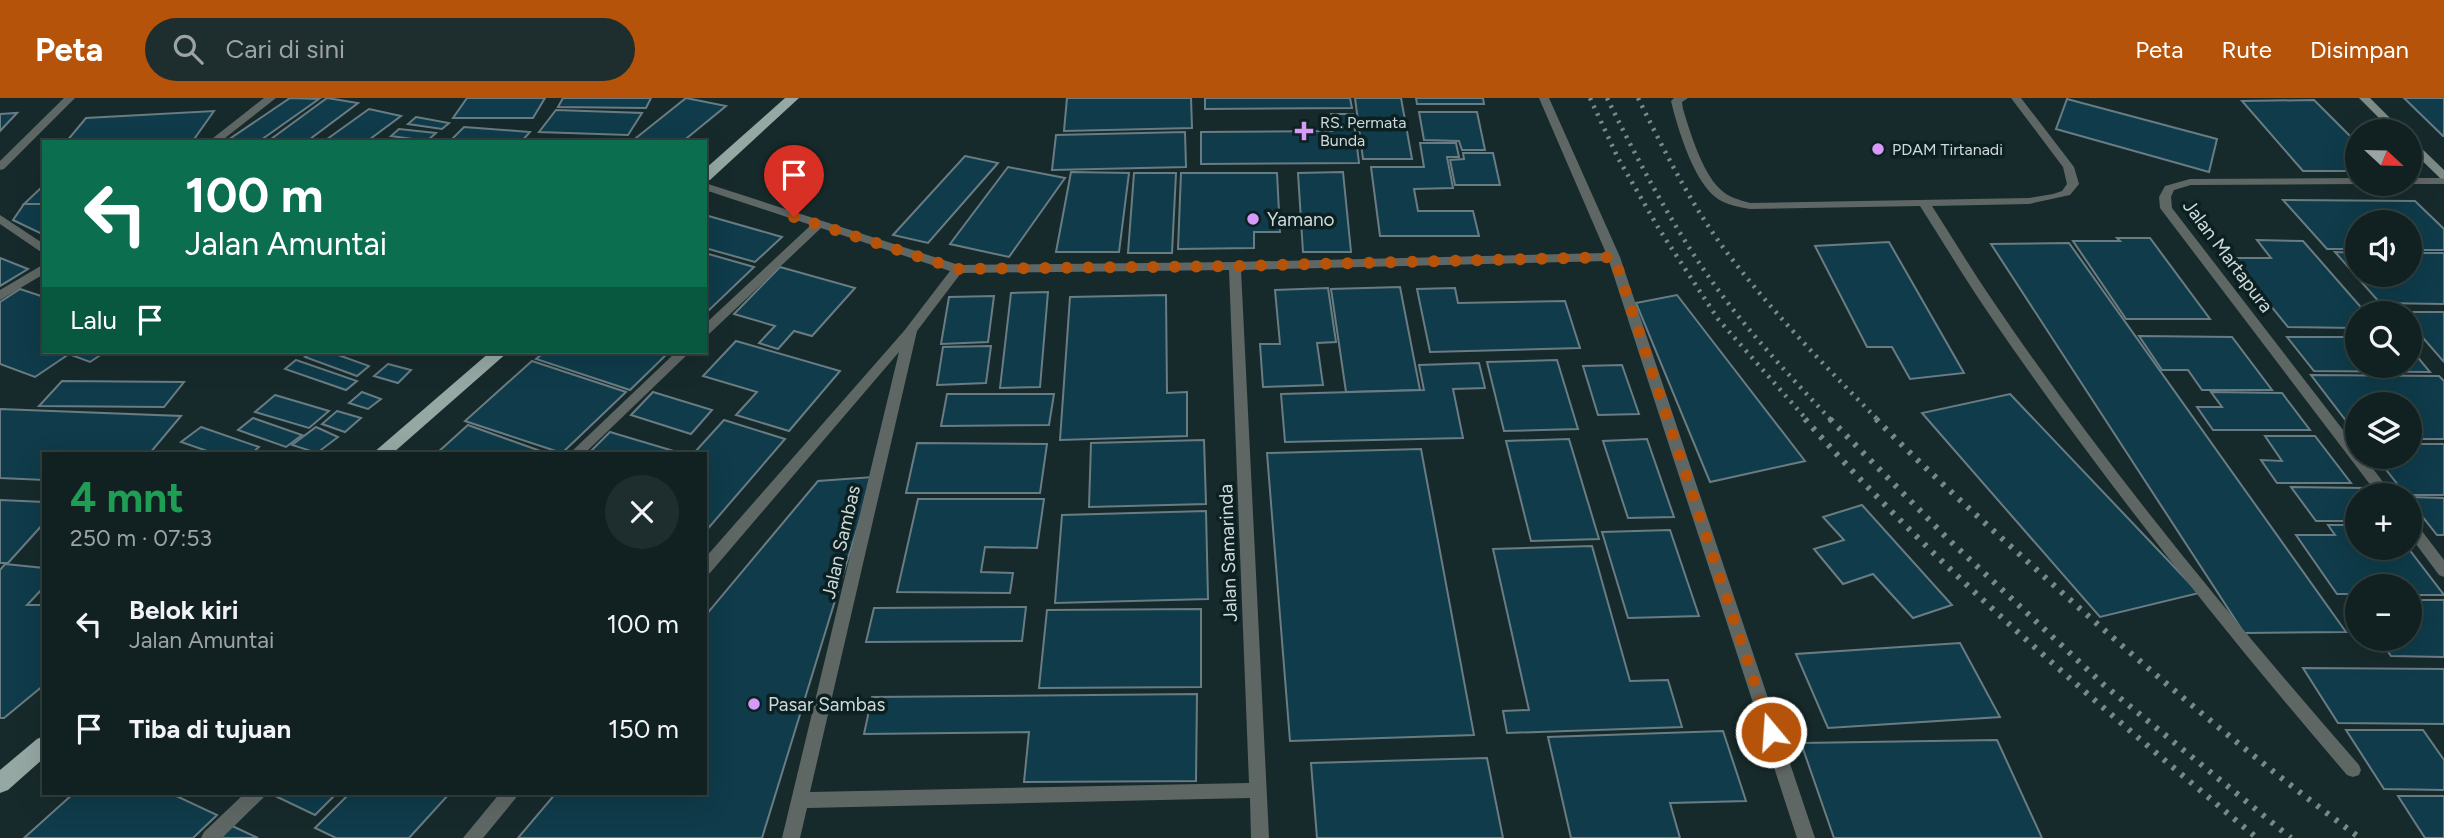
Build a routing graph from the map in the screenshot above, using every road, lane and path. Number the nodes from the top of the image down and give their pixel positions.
1 (71, 98) edge
2 (271, 98) edge
3 (793, 98) edge
4 (1544, 98) edge
5 (1683, 98) edge
6 (2016, 98) edge
7 (2364, 98) edge
8 (2386, 119) edge
9 (216, 140) edge
10 (2422, 156) edge
11 (0, 167) edge
12 (707, 175) edge
13 (2444, 179) edge
14 (2422, 180) edge
15 (2345, 181) edge
16 (707, 187) edge
17 (1924, 203) junction
18 (0, 219) edge
19 (817, 225) junction
20 (42, 249) edge
21 (1614, 257) junction
22 (1235, 266) junction
23 (42, 269) edge
24 (958, 269) junction
25 (0, 296) edge
26 (707, 329) edge
27 (911, 330) junction
28 (498, 354) edge
29 (682, 354) edge
30 (383, 452) edge
31 (578, 452) edge
32 (2377, 483) edge
33 (2422, 542) edge
34 (707, 567) edge
35 (2444, 571) edge
36 (42, 747) edge
37 (2353, 770) dead end
38 (0, 783) edge
39 (1257, 790) junction
40 (255, 795) edge
41 (510, 795) edge
42 (800, 800) junction
43 (210, 838) edge
44 (472, 838) edge
45 (791, 838) edge
46 (1260, 838) edge
47 (1807, 838) edge

1 - 11 street
2 - 9 street
3 - 12 main road
4 - 21 street
5 - 17 street
6 - 17 street
7 - 8 main road
10 - 13 main road
13 - 14 street
15 - 32 street, Jalan Martapura
16 - 19 street
17 - 37 street
18 - 20 street
19 - 24 street
19 - 26 street
21 - 22 street
21 - 47 street
22 - 24 street
22 - 39 street, Jalan Samarinda
23 - 25 street
24 - 27 street, Jalan Sambas
27 - 34 street
27 - 42 street, Jalan Sambas
28 - 30 main road
29 - 31 street
33 - 35 street
36 - 38 main road
39 - 42 street
39 - 46 street, Jalan Samarinda
40 - 43 street
41 - 44 street
42 - 45 street, Jalan Sambas

